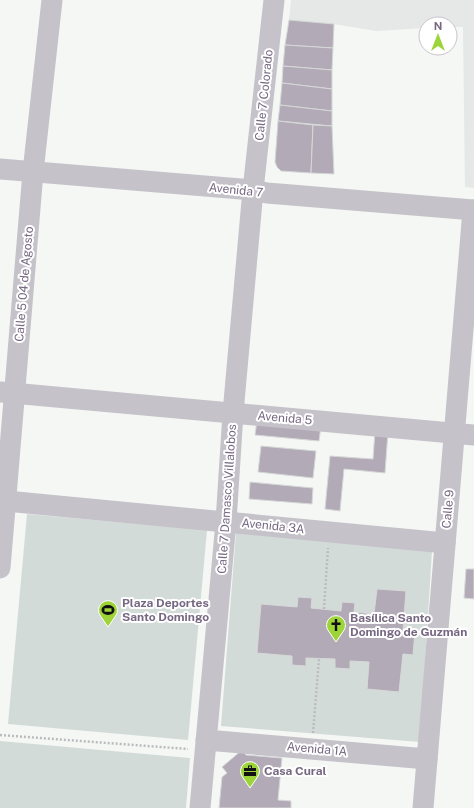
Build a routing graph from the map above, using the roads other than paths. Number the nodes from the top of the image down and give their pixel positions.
1 (52, 0) edge
2 (274, 0) edge
3 (0, 169) edge
4 (33, 172) junction
5 (253, 190) junction
6 (473, 210) edge
7 (7, 393) edge
8 (233, 413) junction
9 (464, 434) edge
10 (6, 500) junction
11 (226, 522) junction
12 (445, 543) junction
13 (0, 568) edge
14 (206, 745) junction
15 (427, 759) junction
16 (200, 808) edge
17 (423, 808) edge

1 - 4 street, Calle 5 04 de Agosto
2 - 5 street, Calle 7 Colorado
3 - 4 street, Avenida 7
4 - 5 street, Avenida 7
4 - 7 street, Calle 5 04 de Agosto
5 - 6 street, Avenida 7
5 - 8 street, Calle 7 Damasco Villalobos
6 - 9 street, Calle 9
7 - 8 street, Avenida 5
7 - 10 street, Calle 5 04 de Agosto
8 - 9 street, Avenida 5
8 - 11 street, Calle 7 Damasco Villalobos
9 - 12 street, Calle 9
10 - 11 street, Avenida 3A
10 - 13 street, Calle 5 04 de Agosto
11 - 12 street, Avenida 3A
11 - 14 street, Calle 7 Damasco Villalobos
12 - 15 street, Calle 9
14 - 15 street, Avenida 1A
14 - 16 street, Calle 7 Damasco Villalobos
15 - 17 street, Calle 9

